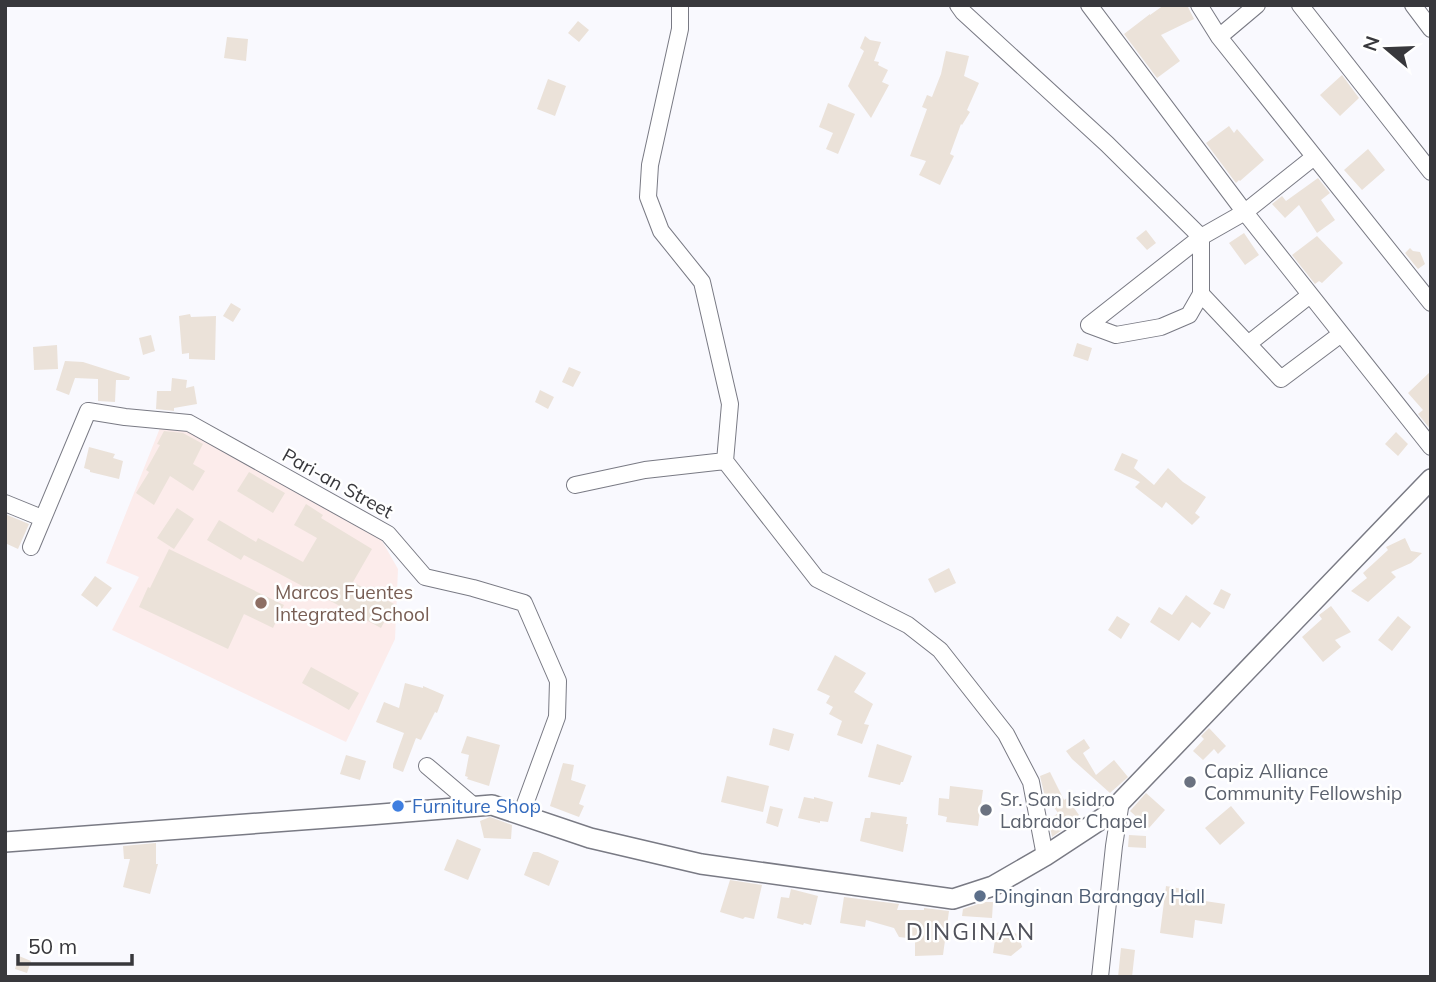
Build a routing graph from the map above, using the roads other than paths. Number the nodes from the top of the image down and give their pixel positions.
1 (680, 5) edge
2 (958, 5) edge
3 (1089, 5) edge
4 (1107, 5) edge
5 (1199, 5) edge
6 (1257, 5) edge
7 (1300, 5) edge
8 (1413, 5) edge
9 (1101, 24) junction
10 (1431, 29) edge
11 (1219, 37) junction
12 (1314, 157) junction
13 (1431, 172) edge
14 (1245, 212) junction
15 (1201, 237) junction
16 (1201, 294) junction
17 (1310, 295) junction
18 (1431, 303) edge
19 (1342, 334) junction
20 (1248, 344) junction
21 (1431, 447) edge
22 (725, 461) junction
23 (1431, 479) edge
24 (575, 485) dead end
25 (5, 503) edge
26 (42, 518) junction
27 (31, 547) dead end
28 (427, 766) dead end
29 (1121, 801) junction
30 (474, 806) junction
31 (521, 815) junction
32 (5, 842) edge
33 (1045, 856) junction
34 (1100, 977) edge

1 - 22 street
2 - 15 street
3 - 9 street
4 - 9 street
5 - 11 street
6 - 11 street
7 - 13 street
8 - 10 street
9 - 14 street
11 - 12 street
12 - 14 street
12 - 18 street
14 - 15 street
14 - 17 street
15 - 16 street
15 - 16 street
16 - 20 street
17 - 19 street
17 - 20 street
19 - 20 street
19 - 21 street
22 - 24 street
22 - 33 street
23 - 29 main road
25 - 26 street
26 - 27 street
26 - 31 street, Pari-an Street
28 - 30 street
29 - 33 main road
29 - 34 street
30 - 31 main road
30 - 32 main road
31 - 33 main road

